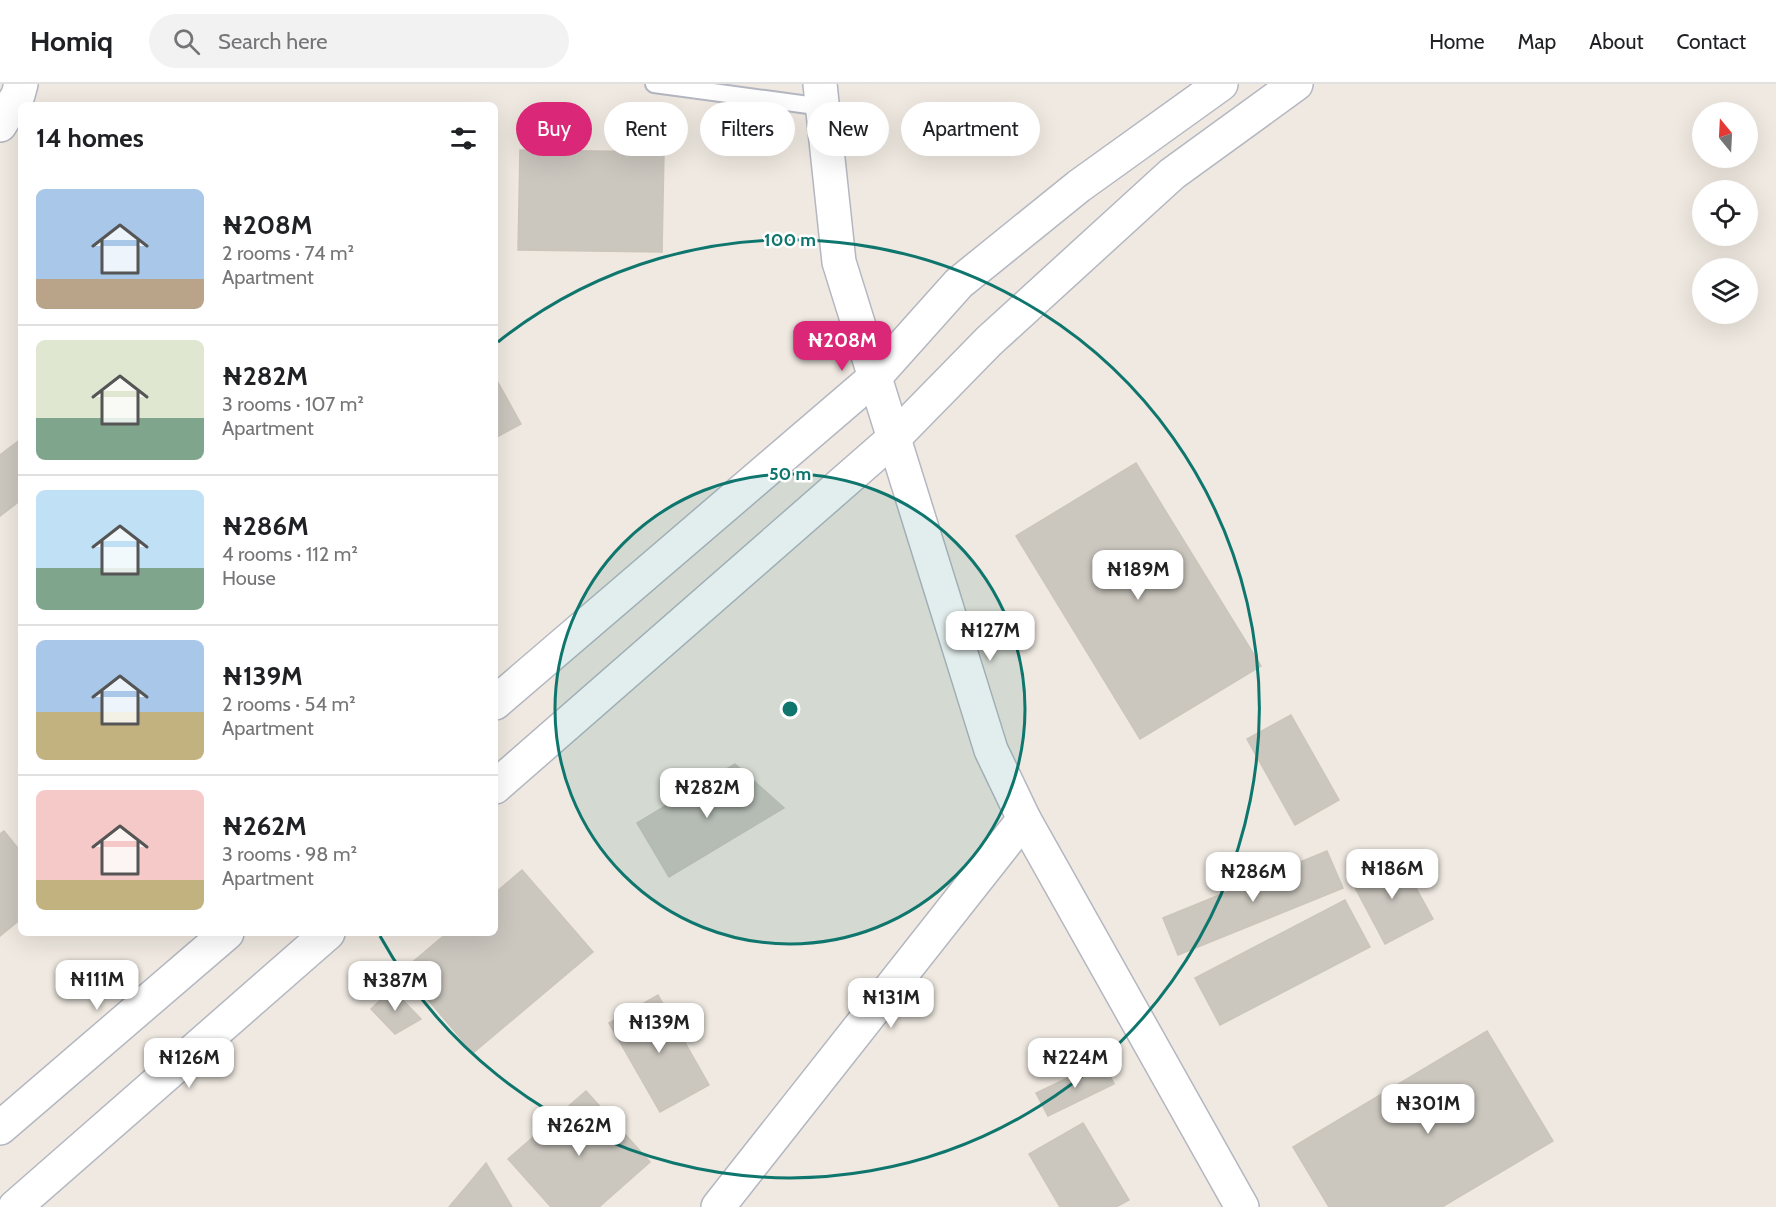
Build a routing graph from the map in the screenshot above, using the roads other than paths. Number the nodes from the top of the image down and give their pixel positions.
1 (21, 84) edge
2 (654, 84) edge
3 (1221, 84) edge
4 (1296, 84) edge
5 (822, 96) edge
6 (0, 125) edge
7 (874, 378) junction
8 (893, 439) junction
9 (498, 700) edge
10 (498, 784) edge
11 (1024, 819) junction
12 (224, 936) edge
13 (325, 936) edge
14 (0, 1128) edge
15 (15, 1207) edge
16 (718, 1207) edge
17 (1242, 1207) edge

1 - 6 main road
2 - 5 lane
3 - 7 main road
4 - 8 main road
5 - 7 main road
7 - 8 main road
7 - 9 main road
8 - 10 main road
8 - 11 main road
11 - 16 main road
11 - 17 main road
12 - 14 main road
13 - 15 main road

